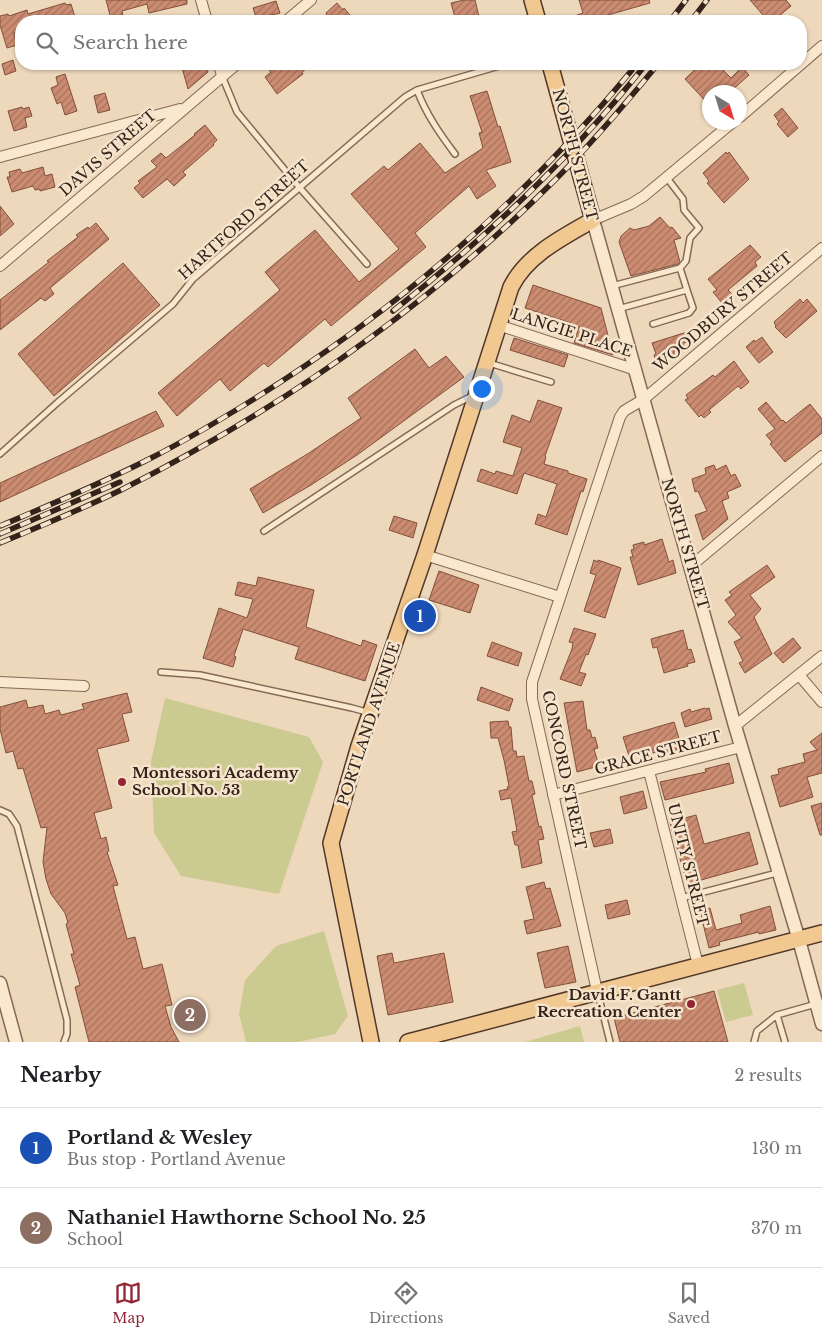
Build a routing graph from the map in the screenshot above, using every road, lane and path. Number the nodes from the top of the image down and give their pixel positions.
1 (201, 0) edge
2 (311, 0) edge
3 (532, 0) edge
4 (205, 15) edge
5 (293, 15) edge
6 (536, 15) edge
7 (822, 46) edge
8 (807, 59) edge
9 (220, 70) edge
10 (230, 70) edge
11 (485, 70) edge
12 (552, 70) edge
13 (794, 70) edge
14 (222, 76) junction
15 (417, 90) junction
16 (183, 109) junction
17 (747, 111) edge
18 (724, 130) edge
19 (455, 154) dead end
20 (0, 157) edge
21 (667, 178) junction
22 (299, 187) junction
23 (593, 220) junction
24 (822, 248) edge
25 (367, 264) dead end
26 (0, 266) edge
27 (680, 268) junction
28 (611, 286) junction
29 (687, 290) junction
30 (618, 310) junction
31 (653, 324) dead end
32 (498, 325) junction
33 (487, 362) junction
34 (636, 370) junction
35 (551, 382) dead end
36 (476, 394) junction
37 (644, 399) junction
38 (0, 454) edge
39 (822, 456) edge
40 (264, 531) dead end
41 (425, 555) junction
42 (691, 566) junction
43 (560, 597) junction
44 (822, 656) edge
45 (161, 672) dead end
46 (799, 675) junction
47 (0, 682) edge
48 (84, 686) dead end
49 (822, 702) edge
50 (370, 714) junction
51 (735, 726) junction
52 (741, 747) junction
53 (649, 771) junction
54 (553, 796) junction
55 (0, 810) edge
56 (779, 872) junction
57 (681, 898) junction
58 (822, 933) edge
59 (799, 940) junction
60 (698, 965) junction
61 (0, 983) edge
62 (597, 991) junction
63 (816, 1004) junction
64 (777, 1015) junction
65 (822, 1024) edge
66 (16, 1042) edge
67 (64, 1042) edge
68 (371, 1042) edge
69 (408, 1042) edge
70 (610, 1042) edge
71 (754, 1042) edge
72 (785, 1042) edge

1 - 4 street
2 - 5 street
3 - 6 main road
7 - 8 street
9 - 14 street
10 - 14 street, DAVIS STREET
11 - 15 lane, HARTFORD STREET
12 - 23 main road, NORTH STREET
13 - 17 street
14 - 16 street, DAVIS STREET
14 - 22 lane
15 - 19 lane
15 - 22 lane, HARTFORD STREET
16 - 20 street
16 - 26 street, DAVIS STREET
18 - 21 street
21 - 23 street
21 - 27 lane
22 - 25 lane
22 - 38 lane, HARTFORD STREET
23 - 28 street, NORTH STREET
23 - 32 main road, PORTLAND AVENUE
24 - 37 street, WOODBURY STREET
27 - 28 lane
27 - 29 lane
28 - 30 street, NORTH STREET
29 - 30 lane
29 - 31 lane
30 - 34 street, NORTH STREET
32 - 33 main road, PORTLAND AVENUE
32 - 34 street, LANGIE PLACE
33 - 35 lane
33 - 36 main road, PORTLAND AVENUE
34 - 37 street, NORTH STREET
36 - 40 lane
36 - 41 main road, PORTLAND AVENUE
37 - 42 street, NORTH STREET
37 - 43 street, CONCORD STREET
39 - 42 street
41 - 43 street
41 - 50 main road, PORTLAND AVENUE
42 - 51 street, NORTH STREET
43 - 54 street, CONCORD STREET
44 - 46 street
45 - 50 lane
46 - 49 street
46 - 51 street
47 - 48 street
50 - 68 main road, PORTLAND AVENUE
51 - 52 street, NORTH STREET
52 - 53 street, GRACE STREET
52 - 56 street, NORTH STREET
53 - 54 street, GRACE STREET
53 - 57 street, UNITY STREET
54 - 62 street, CONCORD STREET
55 - 67 lane
56 - 57 lane
56 - 59 street, NORTH STREET
57 - 60 street, UNITY STREET
58 - 59 main road
59 - 60 main road
59 - 63 street, NORTH STREET
60 - 62 main road
61 - 66 street
62 - 69 main road
62 - 70 lane
63 - 64 lane
63 - 65 street, NORTH STREET
64 - 71 lane
64 - 72 lane

